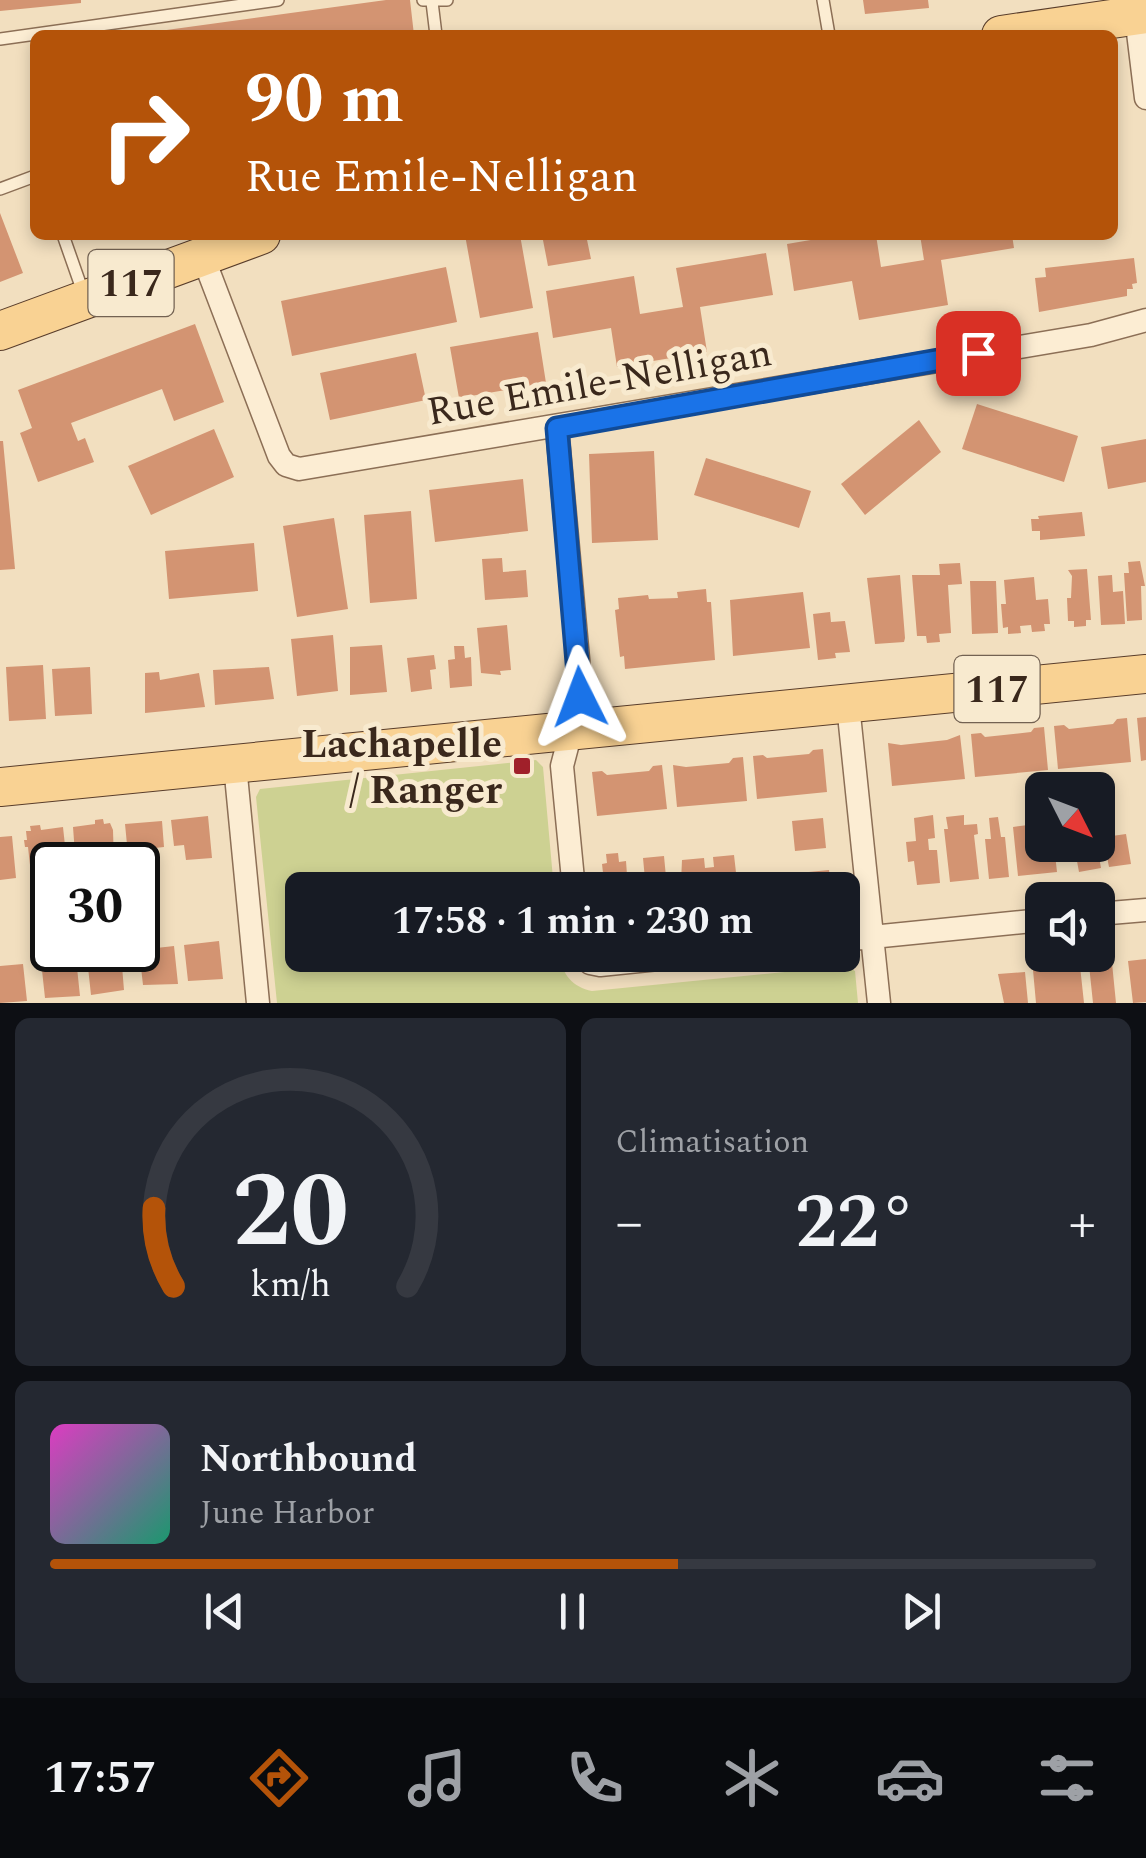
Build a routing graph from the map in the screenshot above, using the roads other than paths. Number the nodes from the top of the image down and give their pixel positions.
1 (278, 0) edge
2 (447, 0) edge
3 (823, 0) edge
4 (427, 1) edge
5 (1141, 15) edge
6 (64, 30) edge
7 (435, 30) edge
8 (827, 30) edge
9 (1036, 30) edge
10 (30, 35) edge
11 (0, 39) edge
12 (1146, 98) edge
13 (30, 178) edge
14 (0, 189) edge
15 (65, 240) edge
16 (249, 240) edge
17 (203, 257) junction
18 (86, 300) junction
19 (1146, 320) edge
20 (0, 332) edge
21 (557, 428) junction
22 (1146, 674) edge
23 (848, 704) junction
24 (571, 732) junction
25 (234, 764) junction
26 (0, 787) edge
27 (572, 872) edge
28 (1146, 910) edge
29 (1115, 913) edge
30 (1025, 922) edge
31 (872, 936) junction
32 (860, 938) edge
33 (258, 1003) edge
34 (879, 1003) edge

1 - 6 lane
2 - 4 lane
3 - 8 lane
4 - 7 lane
5 - 9 main road
5 - 12 street
10 - 11 lane
13 - 14 lane
15 - 18 lane
16 - 17 main road, 117
17 - 18 main road, 117
17 - 21 street, Rue Emile-Nelligan
18 - 20 main road, 117
19 - 21 street, Rue Emile-Nelligan
21 - 24 street
22 - 23 main road, 117
23 - 24 main road, 117
23 - 31 street
24 - 25 main road, 117
24 - 27 street
25 - 26 main road, 117
25 - 33 street
28 - 29 street
30 - 31 street
31 - 32 street
31 - 34 street

